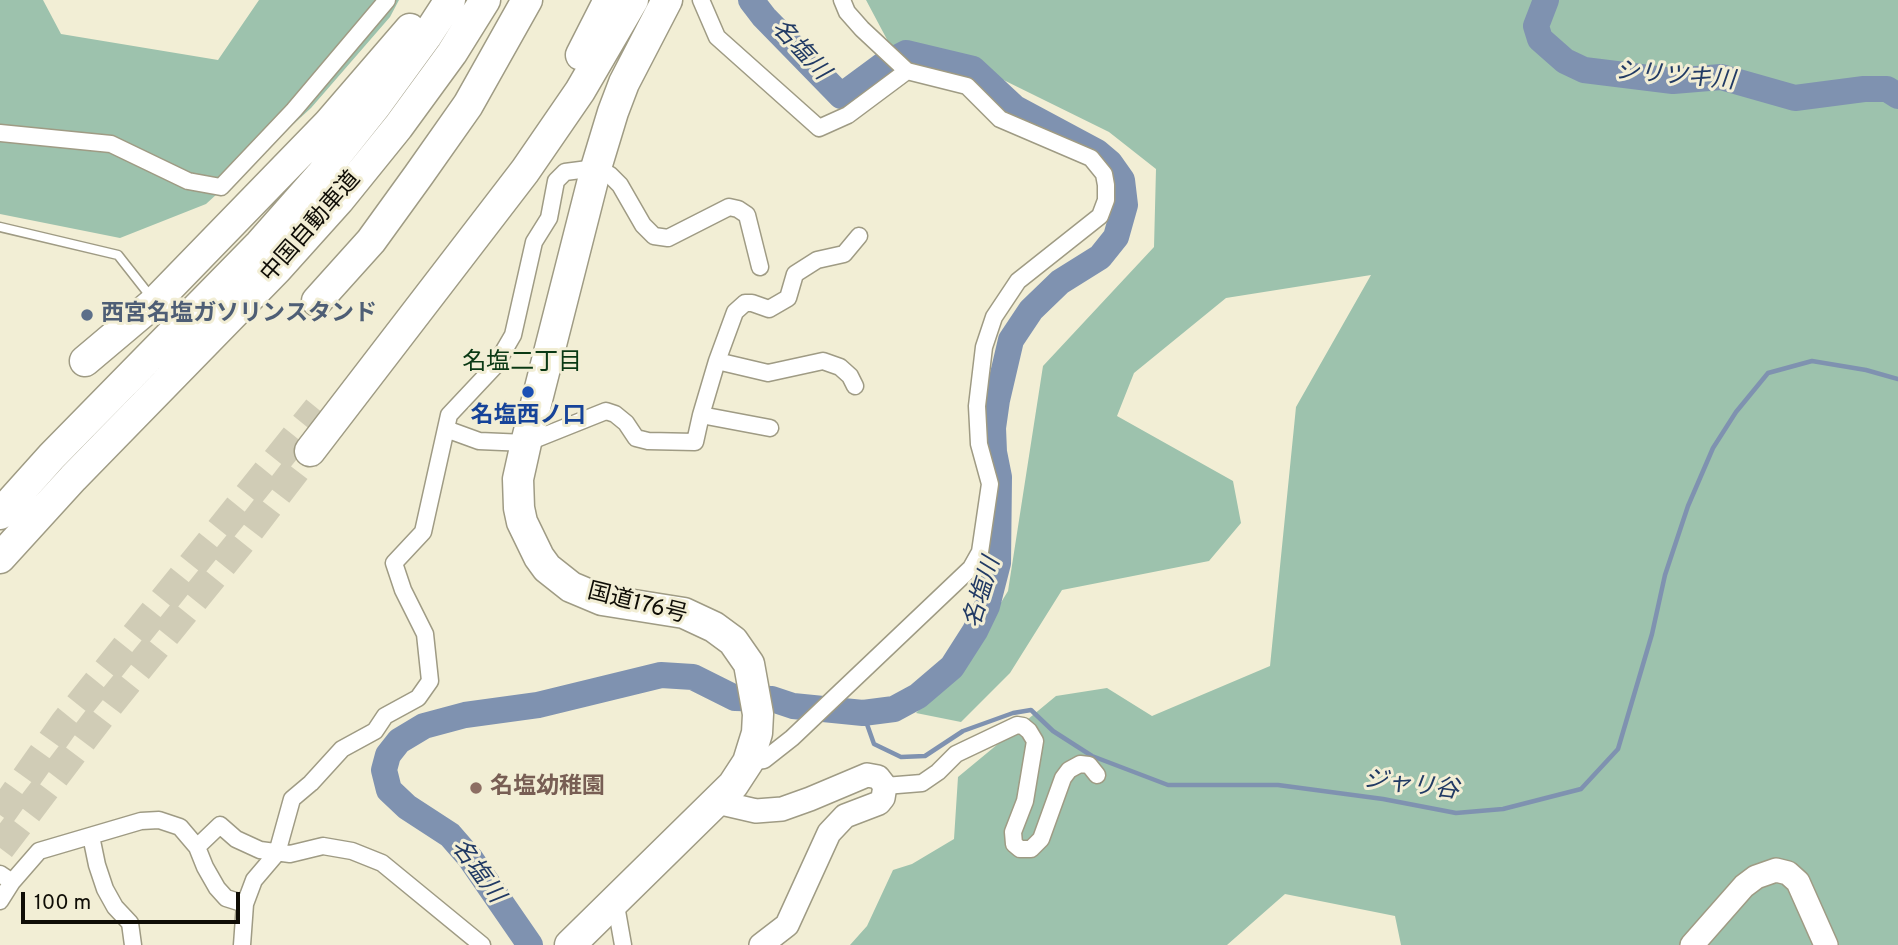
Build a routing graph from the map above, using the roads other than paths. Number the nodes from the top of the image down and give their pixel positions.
1 (387, 0) edge
2 (434, 0) edge
3 (450, 0) edge
4 (485, 0) edge
5 (527, 0) edge
6 (610, 0) edge
7 (633, 0) edge
8 (667, 0) edge
9 (701, 0) edge
10 (842, 0) edge
11 (907, 71) junction
12 (0, 134) edge
13 (596, 168) junction
14 (0, 227) edge
15 (859, 236) dead end
16 (760, 267) dead end
17 (317, 301) dead end
18 (155, 302) junction
19 (85, 361) dead end
20 (717, 361) junction
21 (855, 386) dead end
22 (318, 409) tunnel mouth
23 (701, 415) junction
24 (770, 428) dead end
25 (446, 429) junction
26 (526, 443) junction
27 (310, 451) tunnel mouth
28 (0, 514) edge
29 (0, 558) edge
30 (748, 762) junction
31 (1097, 775) dead end
32 (885, 786) junction
33 (716, 802) junction
34 (91, 836) junction
35 (197, 847) junction
36 (277, 853) junction
37 (6, 878) edge
38 (615, 900) junction
39 (0, 901) edge
40 (245, 904) junction
41 (132, 945) edge
42 (242, 945) edge
43 (482, 945) edge
44 (570, 945) edge
45 (623, 945) edge
46 (761, 945) edge
47 (1692, 945) edge
48 (1826, 945) edge

1 - 12 street
2 - 18 highway
3 - 28 highway, 中国自動車道
4 - 29 highway, 中国自動車道
5 - 17 highway
6 - 22 highway
7 - 27 highway
8 - 13 highway, 国道176号
9 - 11 street
10 - 11 street
11 - 30 street
13 - 16 street
13 - 25 street
13 - 26 highway, 国道176号
14 - 18 lane
15 - 20 street
18 - 19 highway
20 - 21 street
20 - 23 street
23 - 24 street
23 - 26 street
25 - 26 street
25 - 36 street
26 - 30 highway, 国道176号
30 - 33 highway, 国道176号
31 - 32 street
32 - 33 street
32 - 46 street
33 - 38 highway, 国道176号
34 - 35 street
34 - 37 street
34 - 41 street
35 - 36 street
35 - 40 street
36 - 40 street
36 - 43 street
37 - 39 street
38 - 44 highway, 国道176号
38 - 45 street
40 - 42 street
47 - 48 street

